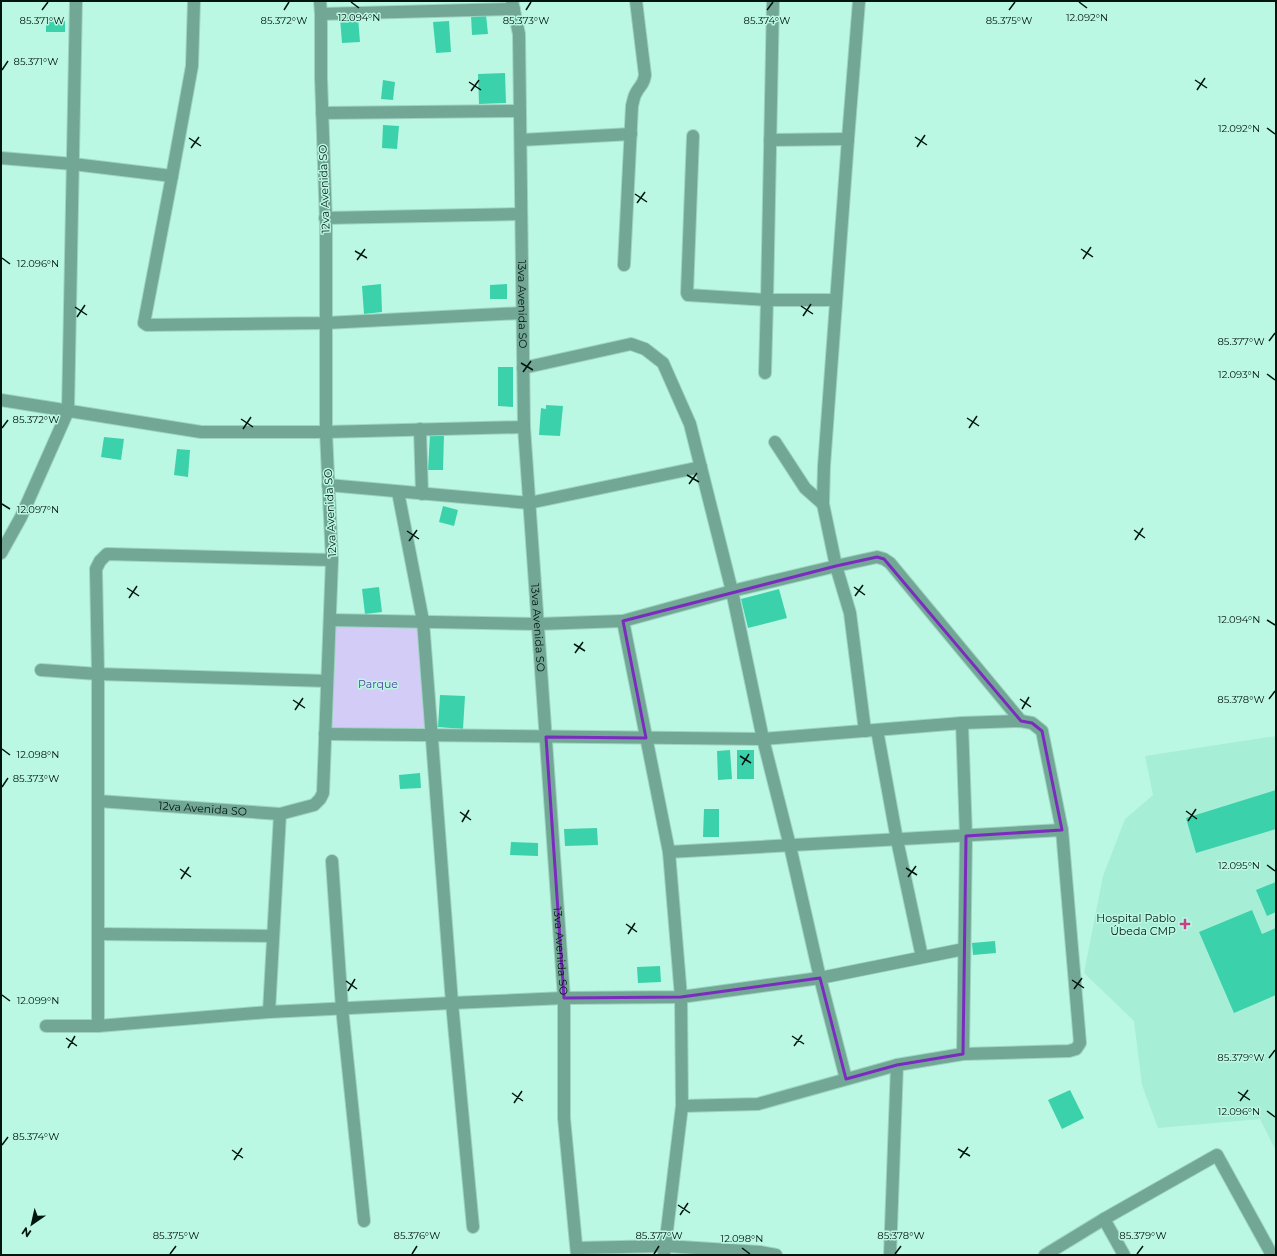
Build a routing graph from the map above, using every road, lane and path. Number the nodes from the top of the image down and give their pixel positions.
1 (76, 1) edge
2 (194, 1) edge
3 (320, 1) edge
4 (636, 1) edge
5 (773, 1) edge
6 (859, 1) edge
7 (513, 5) edge
8 (321, 14) junction
9 (520, 111) junction
10 (322, 113) junction
11 (631, 134) junction
12 (693, 136) dead end
13 (848, 139) junction
14 (521, 140) junction
15 (770, 140) junction
16 (1, 158) edge
17 (73, 164) junction
18 (172, 176) junction
19 (521, 214) junction
20 (325, 218) junction
21 (624, 265) dead end
22 (767, 300) junction
23 (836, 300) junction
24 (522, 313) junction
25 (326, 323) junction
26 (523, 368) junction
27 (764, 373) dead end
28 (1, 400) edge
29 (68, 411) junction
30 (524, 427) junction
31 (420, 429) junction
32 (326, 432) junction
33 (775, 442) dead end
34 (701, 467) junction
35 (328, 485) junction
36 (398, 492) junction
37 (422, 494) junction
38 (529, 503) junction
39 (823, 504) junction
40 (1, 553) edge
41 (332, 560) junction
42 (836, 566) junction
43 (732, 591) junction
44 (330, 620) junction
45 (623, 621) junction
46 (423, 622) junction
47 (538, 624) junction
48 (40, 670) dead end
49 (98, 674) junction
50 (327, 681) junction
51 (1021, 721) junction
52 (962, 723) junction
53 (877, 730) junction
54 (865, 731) junction
55 (325, 734) junction
56 (431, 735) junction
57 (546, 737) junction
58 (646, 738) junction
59 (763, 739) junction
60 (98, 801) junction
61 (280, 814) junction
62 (1062, 830) junction
63 (966, 836) junction
64 (897, 840) junction
65 (790, 846) junction
66 (670, 852) junction
67 (332, 861) dead end
68 (98, 934) junction
69 (273, 936) junction
70 (964, 949) junction
71 (922, 957) junction
72 (820, 978) junction
73 (681, 997) junction
74 (564, 998) junction
75 (452, 1002) junction
76 (342, 1008) junction
77 (269, 1012) junction
78 (46, 1026) dead end
79 (98, 1026) junction
80 (963, 1054) junction
81 (897, 1065) junction
82 (846, 1078) junction
83 (682, 1106) junction
84 (1104, 1219) junction
85 (364, 1221) dead end
86 (473, 1227) dead end
87 (577, 1251) edge
88 (664, 1251) edge
89 (776, 1255) edge
90 (890, 1255) edge
91 (1045, 1255) edge
92 (1124, 1255) edge
93 (1272, 1255) edge

1 - 17 street
2 - 18 street
3 - 8 street, 12va Avenida SO
4 - 11 street
5 - 15 street
6 - 13 street
7 - 8 street
7 - 9 street, 13va Avenida SO
8 - 10 street, 12va Avenida SO
9 - 10 street
9 - 14 street, 13va Avenida SO
10 - 20 street, 12va Avenida SO
11 - 14 street
11 - 21 street
12 - 22 street
13 - 15 street
13 - 23 street
14 - 19 street, 13va Avenida SO
15 - 22 street
16 - 17 street
17 - 18 street
17 - 29 street
18 - 25 street
19 - 20 street
19 - 24 street, 13va Avenida SO
20 - 25 street, 12va Avenida SO
22 - 23 street
22 - 27 street
23 - 39 street
24 - 25 street
24 - 26 street, 13va Avenida SO
25 - 32 street, 12va Avenida SO
26 - 30 street, 13va Avenida SO
26 - 34 street
28 - 29 street
29 - 32 street
29 - 40 street
30 - 31 street
30 - 38 street, 13va Avenida SO
31 - 32 street
31 - 37 street
32 - 35 street, 12va Avenida SO
33 - 39 street
34 - 38 street
34 - 43 street
35 - 36 street
35 - 41 street, 12va Avenida SO
36 - 37 street
36 - 46 street
37 - 38 street
38 - 47 street, 13va Avenida SO
39 - 42 street
41 - 44 street, 12va Avenida SO
41 - 49 street
42 - 43 street
42 - 51 street
42 - 54 street
43 - 45 street
43 - 59 street
44 - 46 street
44 - 50 street, 12va Avenida SO
45 - 47 street
45 - 58 street
46 - 47 street
46 - 56 street
47 - 57 street, 13va Avenida SO
48 - 49 street
49 - 50 street
49 - 60 street
50 - 55 street, 12va Avenida SO
51 - 52 street
51 - 62 street
52 - 53 street
52 - 63 street
53 - 54 street
53 - 64 street
54 - 59 street
55 - 56 street
55 - 61 street, 12va Avenida SO
56 - 57 street
56 - 75 street
57 - 58 street
57 - 74 street, 13va Avenida SO
58 - 59 street
58 - 66 street
59 - 65 street
60 - 61 street, 12va Avenida SO
60 - 68 street
61 - 69 street
62 - 63 street
62 - 80 street
63 - 64 street
63 - 70 street
64 - 65 street
64 - 71 street
65 - 66 street
65 - 72 street
66 - 73 street
67 - 76 street
68 - 69 street
68 - 79 street
69 - 77 street
70 - 71 street
70 - 80 street
71 - 72 street
72 - 73 street
72 - 82 street
73 - 74 street
73 - 83 street
74 - 75 street
74 - 87 street, 13va Avenida SO
75 - 76 street
75 - 86 street
76 - 77 street
76 - 85 street
77 - 79 street
78 - 79 street
80 - 81 street
81 - 82 street
81 - 90 street
82 - 83 street
83 - 88 street
84 - 91 street
84 - 92 street
84 - 93 street
87 - 88 street
88 - 89 street

